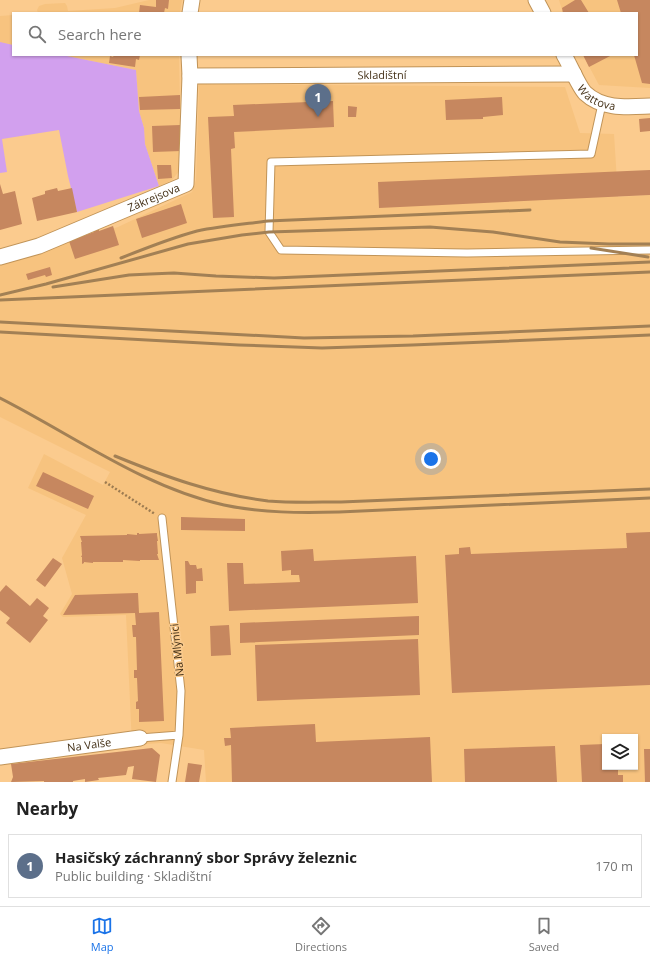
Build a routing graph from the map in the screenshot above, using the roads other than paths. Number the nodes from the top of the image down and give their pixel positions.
1 (192, 0) edge
2 (536, 0) edge
3 (190, 12) edge
4 (542, 12) edge
5 (189, 56) edge
6 (565, 56) edge
7 (574, 74) junction
8 (190, 76) junction
9 (602, 104) junction
10 (650, 106) edge
11 (650, 250) edge
12 (0, 257) edge
13 (162, 518) road end
14 (178, 735) junction
15 (140, 738) joint
16 (0, 757) edge
17 (172, 782) edge

1 - 3 street
2 - 4 street
5 - 8 street, Zákrejsova
6 - 7 street, Wattova
7 - 8 street, Skladištní
7 - 9 street, Wattova
8 - 12 street, Zákrejsova
9 - 10 street, Wattova
9 - 11 lane
13 - 14 lane, Na Mlýnici
14 - 15 lane, Na Valše
14 - 17 lane, Na Mlýnici
15 - 16 street, Na Valše

